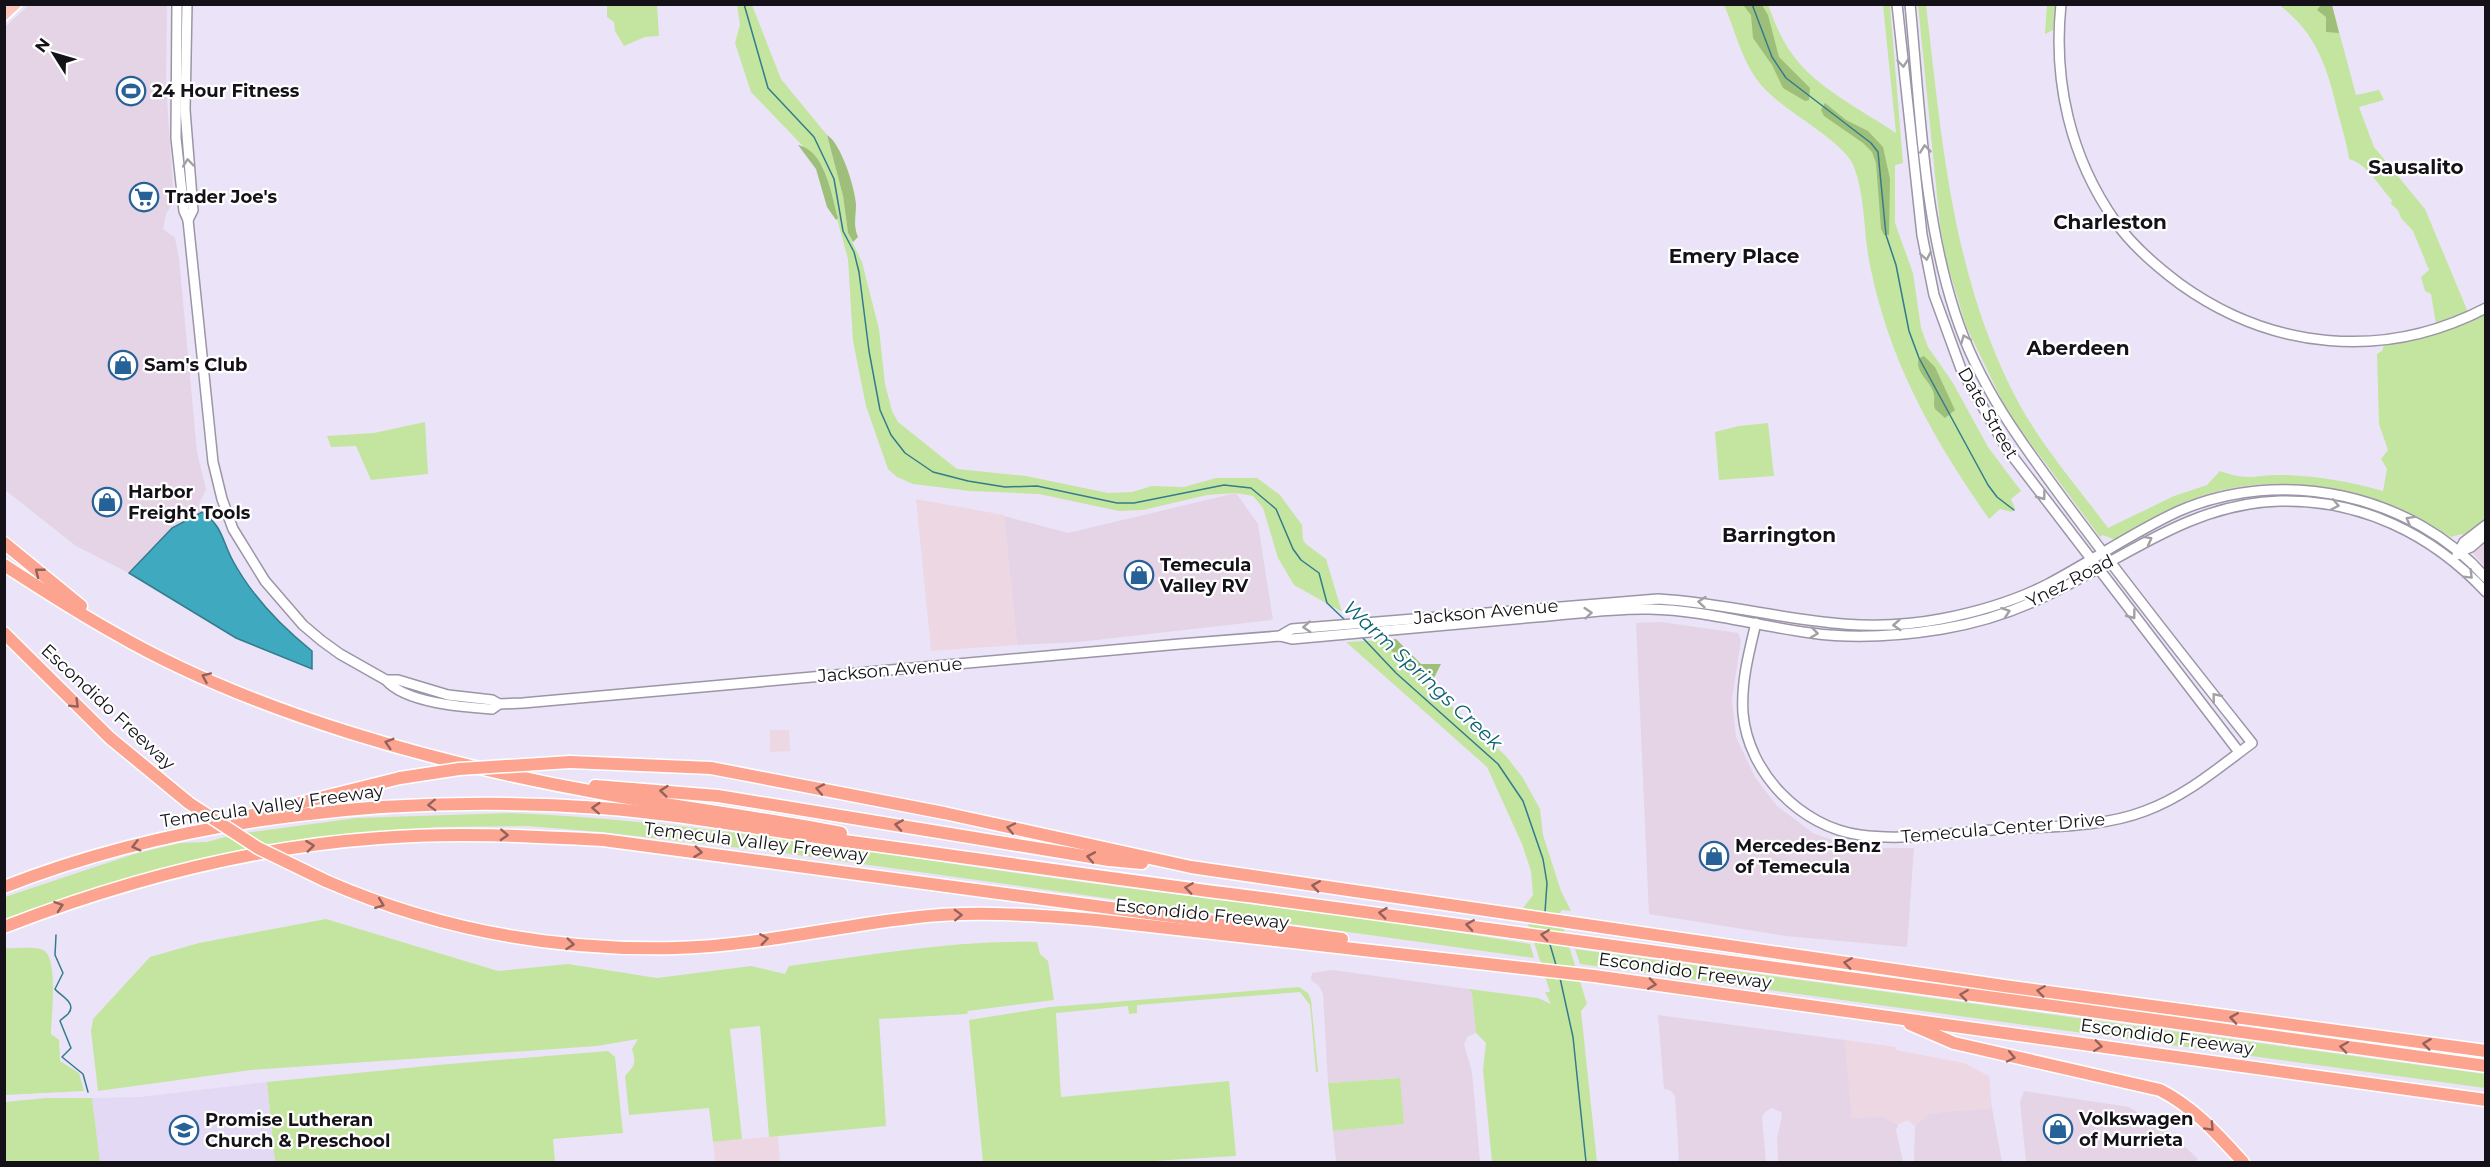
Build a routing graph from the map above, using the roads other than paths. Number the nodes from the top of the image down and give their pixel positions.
1 (16, 4) edge
2 (177, 4) edge
3 (187, 4) edge
4 (1897, 4) edge
5 (1910, 4) edge
6 (2061, 4) edge
7 (4, 15) edge
8 (188, 220) junction
9 (2486, 308) edge
10 (2486, 525) edge
11 (2486, 534) edge
12 (4, 543) edge
13 (2103, 553) junction
14 (2456, 556) junction
15 (2091, 560) junction
16 (2110, 562) junction
17 (4, 565) edge
18 (2097, 569) junction
19 (2486, 578) edge
20 (2486, 592) edge
21 (1622, 605) junction
22 (1976, 610) junction
23 (1756, 623) junction
24 (1926, 632) junction
25 (4, 633) edge
26 (117, 635) junction
27 (4, 640) edge
28 (386, 680) junction
29 (54, 685) junction
30 (407, 693) junction
31 (469, 698) junction
32 (499, 704) junction
33 (2252, 743) joint
34 (2239, 752) junction
35 (552, 784) junction
36 (172, 837) junction
37 (945, 854) junction
38 (1191, 867) junction
39 (4, 887) edge
40 (4, 927) edge
41 (1509, 966) junction
42 (1895, 1018) junction
43 (2486, 1051) edge
44 (2486, 1066) edge
45 (2486, 1100) edge
46 (2243, 1162) edge

1 - 7 main road
2 - 8 main road, Jackson Avenue
8 -> 3 main road, Jackson Avenue
4 -> 15 main road, Date Street
13 -> 5 main road, Date Street
6 - 9 main road
8 - 28 main road, Jackson Avenue
10 - 14 main road
11 - 14 main road
26 -> 12 highway
14 -> 13 main road, Ynez Road
13 - 15 main road, Ynez Road
13 - 16 main road, Date Street
16 -> 14 main road, Ynez Road
14 - 19 main road, Ynez Road
14 -> 20 main road, Ynez Road
15 - 18 main road, Date Street
15 - 22 main road, Ynez Road
16 - 18 main road, Ynez Road
33 -> 16 main road, Date Street
17 - 26 highway
24 -> 18 main road, Ynez Road
18 -> 34 main road, Date Street
22 -> 21 main road, Ynez Road
21 - 23 main road, Ynez Road
21 - 32 main road, Jackson Avenue
22 - 24 main road
23 -> 24 main road, Ynez Road
23 - 34 main road, Temecula Center Drive
25 - 29 highway, Escondido Freeway
35 -> 26 highway
27 - 29 highway
28 - 30 main road, Jackson Avenue
28 - 31 main road, Jackson Avenue
29 -> 41 highway, Escondido Freeway, bridge
30 - 31 main road
30 - 32 main road, Jackson Avenue
31 - 32 main road, Jackson Avenue
33 - 34 main road, Temecula Center Drive
35 - 37 highway
38 -> 35 highway
37 -> 36 highway, Temecula Valley Freeway
38 -> 36 highway, bridge
36 -> 39 highway, Temecula Valley Freeway
44 -> 37 highway, Escondido Freeway
43 -> 38 highway
40 -> 41 highway, Temecula Valley Freeway
41 -> 42 highway, Escondido Freeway
42 -> 45 highway, Escondido Freeway
42 -> 46 highway

